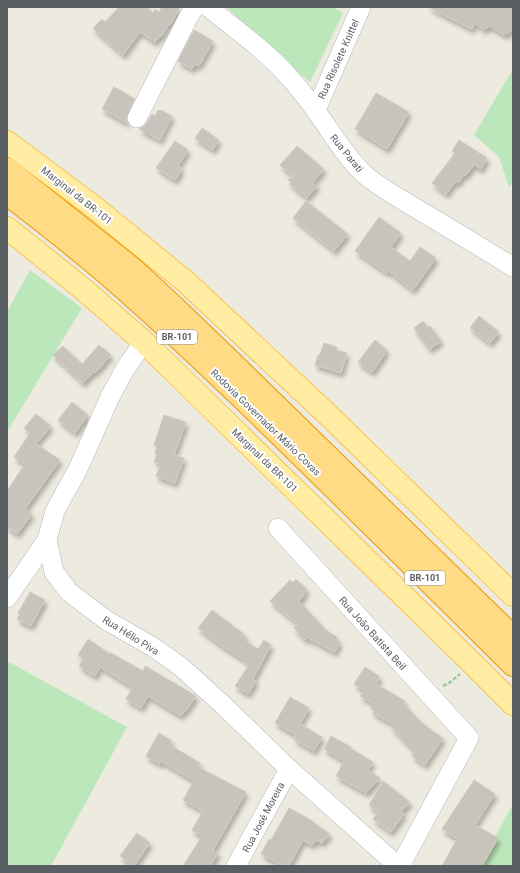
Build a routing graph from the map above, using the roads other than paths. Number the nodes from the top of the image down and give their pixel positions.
1 (195, 7) edge
2 (208, 7) edge
3 (361, 7) edge
4 (316, 110) junction
5 (137, 118) dead end
6 (7, 142) edge
7 (11, 177) edge
8 (7, 228) edge
9 (513, 267) edge
10 (144, 342) junction
11 (278, 528) dead end
12 (47, 540) junction
13 (513, 595) edge
14 (7, 598) edge
15 (513, 637) edge
16 (513, 664) edge
17 (513, 704) edge
18 (289, 768) junction
19 (236, 866) edge
20 (399, 866) edge

1 - 5 street
2 - 4 street, Rua Parati
3 - 4 street, Rua Risolete Knittel
4 - 9 street, Rua Parati
6 - 13 main road, Marginal da BR-101
7 - 15 highway, Rodovia Governador Mário Covas / BR-101
7 - 16 highway, Rodovia Governador Mário Covas / BR-101
8 - 10 main road, Marginal da BR-101
10 - 12 street, Rua Hélio Piva
10 - 17 main road, Marginal da BR-101
11 - 20 street, Rua João Batista Beil
12 - 14 street
12 - 18 street, Rua Hélio Piva
18 - 19 street, Rua José Moreira
18 - 20 street, Rua Hélio Piva

